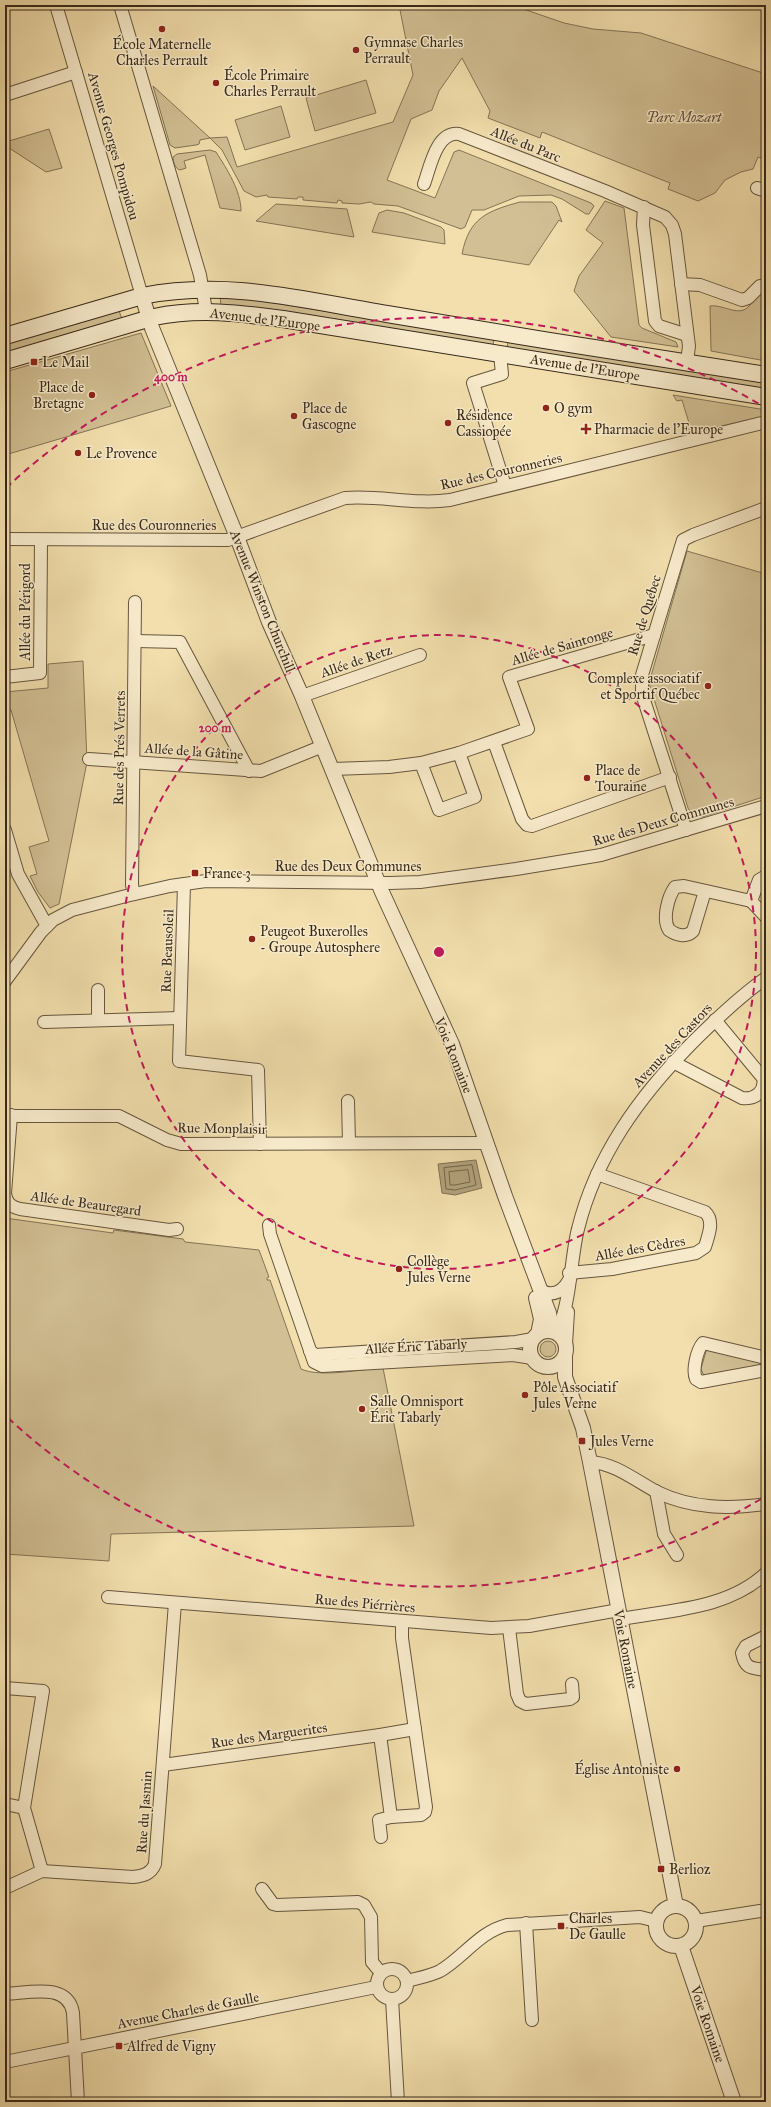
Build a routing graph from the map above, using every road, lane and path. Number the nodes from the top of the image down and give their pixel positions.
1 (56, 5) edge
2 (120, 5) edge
3 (76, 72) junction
4 (5, 95) edge
5 (424, 184) dead end
6 (644, 207) junction
7 (681, 284) junction
8 (766, 287) edge
9 (203, 289) junction
10 (142, 296) junction
11 (206, 311) junction
12 (151, 317) junction
13 (687, 335) junction
14 (5, 336) edge
15 (500, 354) junction
16 (5, 361) edge
17 (687, 362) junction
18 (766, 375) edge
19 (766, 396) edge
20 (766, 422) edge
21 (505, 486) junction
22 (766, 508) edge
23 (237, 537) junction
24 (5, 540) edge
25 (40, 540) junction
26 (135, 602) dead end
27 (654, 635) junction
28 (136, 641) junction
29 (420, 655) dead end
30 (5, 676) edge
31 (302, 696) junction
32 (494, 742) junction
33 (323, 746) junction
34 (459, 753) junction
35 (89, 759) dead end
36 (133, 762) junction
37 (421, 763) junction
38 (332, 769) junction
39 (249, 770) junction
40 (670, 777) junction
41 (766, 806) edge
42 (5, 830) edge
43 (686, 830) junction
44 (10, 870) edge
45 (766, 876) edge
46 (378, 883) junction
47 (184, 884) junction
48 (705, 891) dead end
49 (134, 894) junction
50 (751, 901) junction
51 (766, 917) edge
52 (47, 926) junction
53 (766, 978) edge
54 (5, 981) edge
55 (98, 990) dead end
56 (180, 1018) junction
57 (98, 1020) junction
58 (715, 1020) junction
59 (44, 1022) dead end
60 (673, 1062) junction
61 (348, 1101) dead end
62 (8, 1116) edge
63 (349, 1143) junction
64 (487, 1143) junction
65 (260, 1144) junction
66 (597, 1174) junction
67 (269, 1225) dead end
68 (177, 1229) dead end
69 (519, 1232) junction
70 (569, 1276) junction
71 (542, 1291) junction
72 (567, 1298) junction
73 (553, 1331) junction
74 (535, 1336) junction
75 (310, 1351) junction
76 (565, 1351) junction
77 (766, 1358) edge
78 (538, 1362) junction
79 (766, 1370) edge
80 (570, 1394) junction
81 (590, 1462) junction
82 (656, 1491) junction
83 (766, 1504) edge
84 (676, 1555) dead end
85 (766, 1573) edge
86 (108, 1597) dead end
87 (175, 1603) junction
88 (620, 1615) junction
89 (402, 1620) junction
90 (509, 1628) junction
91 (766, 1636) edge
92 (766, 1670) edge
93 (572, 1684) dead end
94 (5, 1688) edge
95 (415, 1730) junction
96 (380, 1734) junction
97 (163, 1764) junction
98 (5, 1804) edge
99 (24, 1808) junction
100 (390, 1817) junction
101 (381, 1837) dead end
102 (42, 1871) junction
103 (5, 1888) edge
104 (262, 1889) dead end
105 (676, 1906) junction
106 (766, 1910) edge
107 (656, 1921) junction
108 (696, 1921) junction
109 (526, 1923) junction
110 (681, 1946) junction
111 (381, 1973) junction
112 (407, 1981) junction
113 (376, 1987) junction
114 (5, 1994) edge
115 (392, 2000) junction
116 (532, 2020) dead end
117 (74, 2048) junction
118 (5, 2062) edge
119 (78, 2102) edge
120 (398, 2102) edge
121 (734, 2102) edge

1 - 3 street, Avenue Georges Pompidou
2 - 9 street
3 - 4 street
3 - 10 street, Avenue Georges Pompidou
5 - 6 street, Allée du Parc
6 - 7 street, Allée du Parc
6 - 13 street
7 - 8 street
7 - 13 street, Allée du Parc
9 - 10 main road, Avenue de l'Europe
9 - 11 street
9 - 12 main road
9 - 17 main road, Avenue de l'Europe
10 - 12 street
10 - 14 main road, Avenue de l'Europe
11 - 12 main road, Avenue de l'Europe
11 - 15 main road, Avenue de l'Europe
12 - 16 main road
12 - 23 street, Avenue Winston Churchill
13 - 17 street, Allée du Parc
15 - 19 main road, Avenue de l'Europe
15 - 21 street
17 - 18 main road, Avenue de l'Europe
20 - 21 street, Rue des Couronneries
21 - 23 street, Rue des Couronneries
22 - 27 street, Rue de Québec
23 - 25 street, Rue des Couronneries
23 - 31 street, Avenue Winston Churchill
24 - 25 street, Rue des Couronneries
25 - 30 street, Allée du Périgord
26 - 28 street, Rue des Prés Verrets
27 - 32 street, Allée de Saintonge
27 - 40 street, Rue de Québec
28 - 36 street, Rue des Prés Verrets
28 - 39 street, Allée de la Gâtine
29 - 31 street, Allée de Retz
31 - 33 street, Avenue Winston Churchill
32 - 34 street, Allée de Saintonge
32 - 40 street
33 - 38 street, Avenue Winston Churchill
33 - 39 street, Allée de la Gâtine
34 - 37 street, Allée de Saintonge
34 - 37 street
35 - 36 street, Allée de la Gâtine
36 - 39 street, Allée de la Gâtine
36 - 49 street, Rue des Prés Verrets
37 - 38 street, Allée de Saintonge
38 - 46 street, Avenue Winston Churchill
40 - 43 street, Rue de Québec
41 - 43 street, Rue des Deux Communes
42 - 44 street
43 - 46 street, Rue des Deux Communes
44 - 52 street
45 - 50 street
46 - 47 street, Rue des Deux Communes
46 - 64 street, Voie Romaine
47 - 49 street, Rue des Deux Communes
47 - 56 street, Rue Beausoleil
48 - 50 street
49 - 52 street, Rue des Deux Communes
50 - 51 street
52 - 54 street, Rue des Deux Communes
53 - 58 street, Avenue des Castors
55 - 57 street
56 - 57 street
56 - 65 street, Rue Beausoleil
57 - 59 street
58 - 60 street, Avenue des Castors
58 - 60 street
60 - 66 street, Avenue des Castors
61 - 63 street
62 - 65 street, Rue Monplaisir
62 - 68 street, Allée de Beauregard
63 - 64 street, Rue Monplaisir
63 - 65 street, Rue Monplaisir
64 - 69 street, Voie Romaine
66 - 70 street, Avenue des Castors
66 - 70 street, Allée des Cèdres
67 - 75 street, Allée Éric Tabarly
69 - 71 street, Voie Romaine
69 - 74 street, Voie Romaine
70 - 71 street
70 - 72 street, Avenue des Castors
71 - 73 street, Voie Romaine
72 - 73 street, Avenue des Castors
72 - 76 street, Avenue des Castors
73 - 74 street
73 - 76 street
74 - 75 street, Allée Éric Tabarly
74 - 78 street, Voie Romaine
75 - 78 street, Allée Éric Tabarly
76 - 78 street
76 - 80 street, Voie Romaine
77 - 79 street
78 - 80 street, Voie Romaine
80 - 81 street, Voie Romaine
81 - 82 street
81 - 88 street, Voie Romaine
82 - 83 street
82 - 84 street
85 - 88 street, Rue des Piérrières
86 - 87 street, Rue des Piérrières
87 - 89 street, Rue des Piérrières
87 - 97 street, Rue du Jasmin
88 - 90 street, Rue des Piérrières
88 - 105 street, Voie Romaine
89 - 90 street, Rue des Piérrières
89 - 95 street
90 - 93 street
91 - 92 street
94 - 99 street
95 - 96 street, Rue des Marguerites
95 - 100 street
96 - 97 street, Rue des Marguerites
96 - 100 street
97 - 102 street, Rue du Jasmin
98 - 99 street
99 - 102 street
100 - 101 street
102 - 103 street, Rue du Jasmin
104 - 111 street
105 - 107 street
105 - 108 street
106 - 108 street
107 - 109 street
107 - 110 street
108 - 110 street
109 - 112 street
109 - 116 street
110 - 121 street, Voie Romaine
111 - 112 street
111 - 113 street
112 - 115 street
113 - 115 street
113 - 117 street, Avenue Charles de Gaulle
114 - 117 street
115 - 120 street
117 - 118 street, Avenue Charles de Gaulle
117 - 119 street

